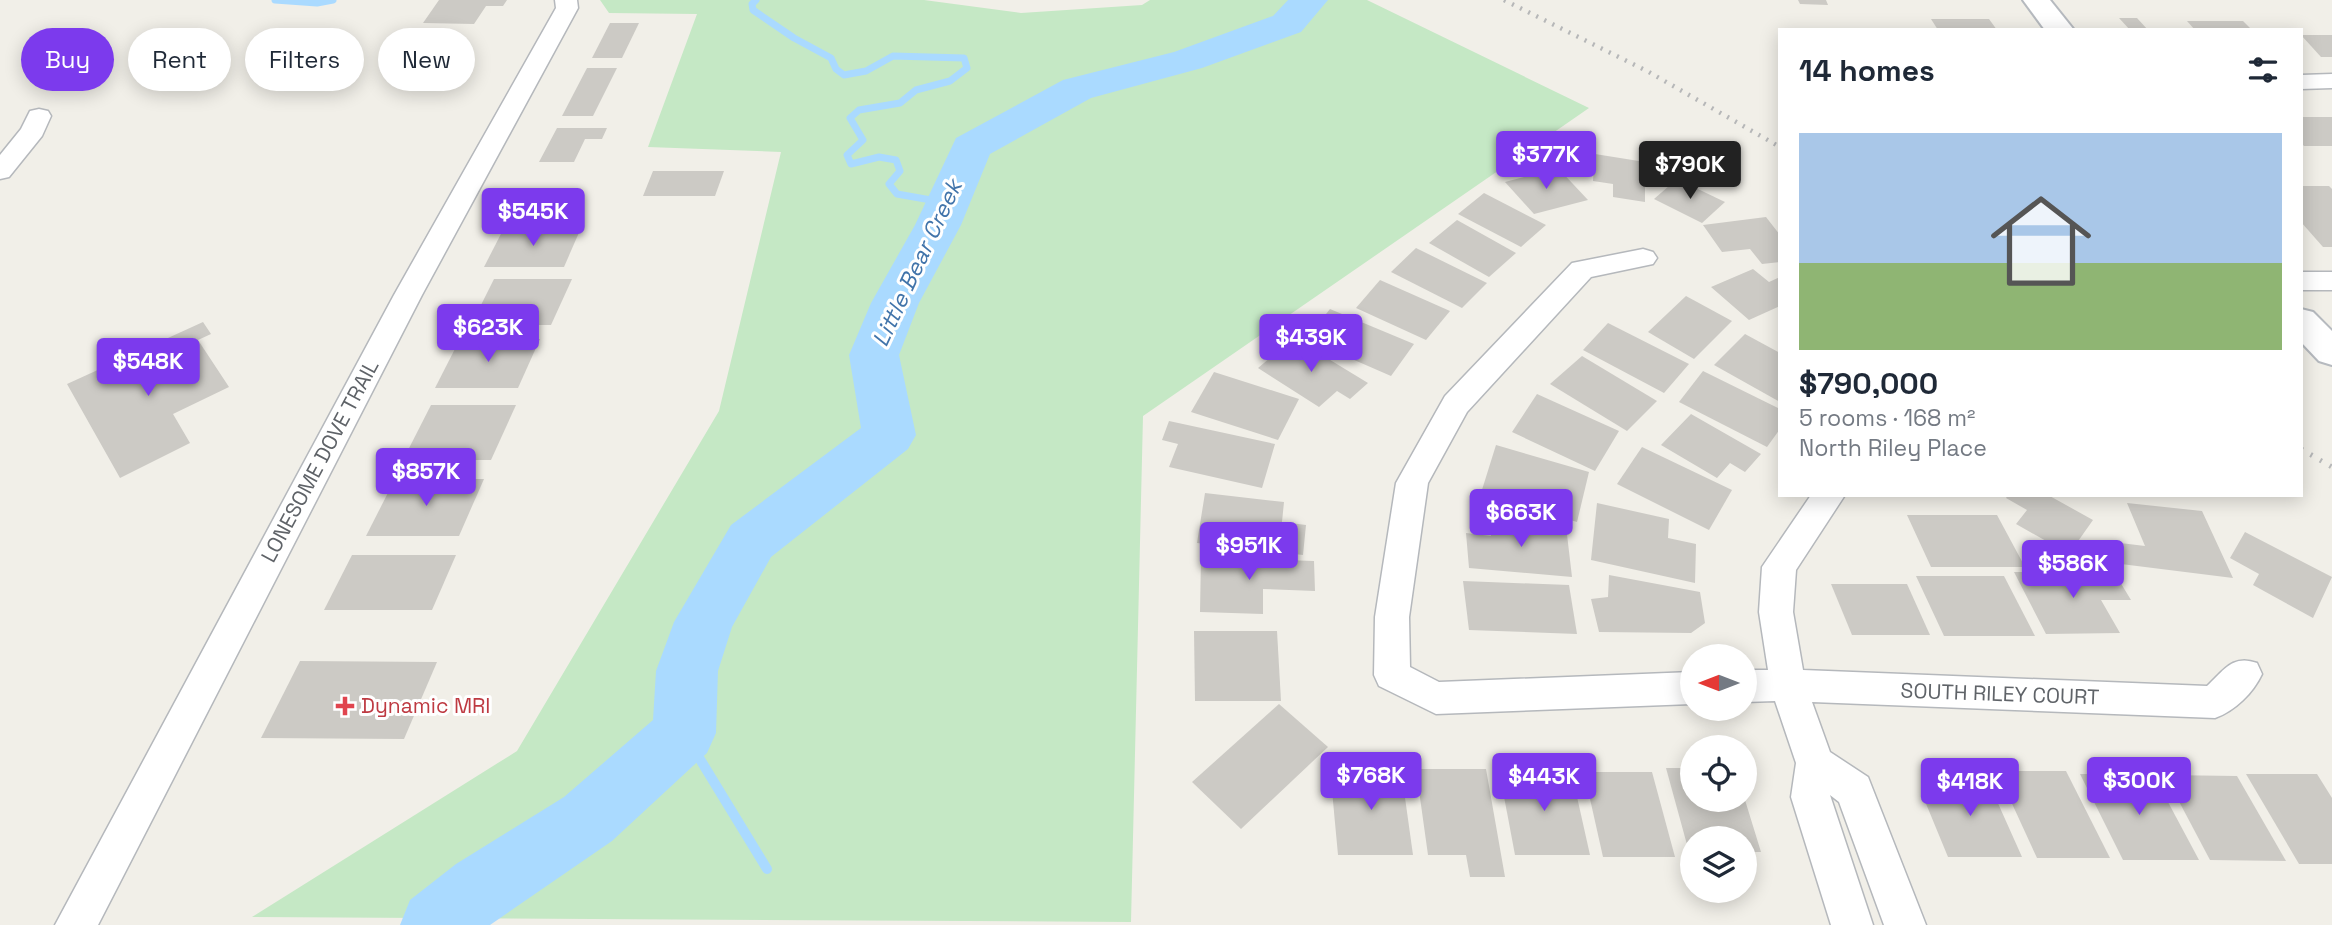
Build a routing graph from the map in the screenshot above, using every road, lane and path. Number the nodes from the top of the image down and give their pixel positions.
1 (566, 0) edge
2 (2036, 0) edge
3 (2058, 28) edge
4 (2332, 81) edge
5 (2303, 82) edge
6 (39, 116) dead end
7 (0, 170) edge
8 (1643, 258) dead end
9 (2303, 281) edge
10 (2332, 281) edge
11 (2303, 323) edge
12 (2332, 352) edge
13 (1828, 497) edge
14 (2244, 674) dead end
15 (1788, 685) junction
16 (1757, 686) edge
17 (1680, 688) edge
18 (1815, 763) junction
19 (76, 925) edge
20 (1852, 925) edge
21 (1905, 925) edge

1 - 19 street, LONESOME DOVE TRAIL
2 - 3 main road
4 - 5 street
6 - 7 street
8 - 17 street
9 - 10 street
11 - 12 main road
13 - 15 street
14 - 15 street, SOUTH RILEY COURT
15 - 16 street, SOUTH RILEY COURT
15 - 18 street
18 - 20 street
18 - 21 street

